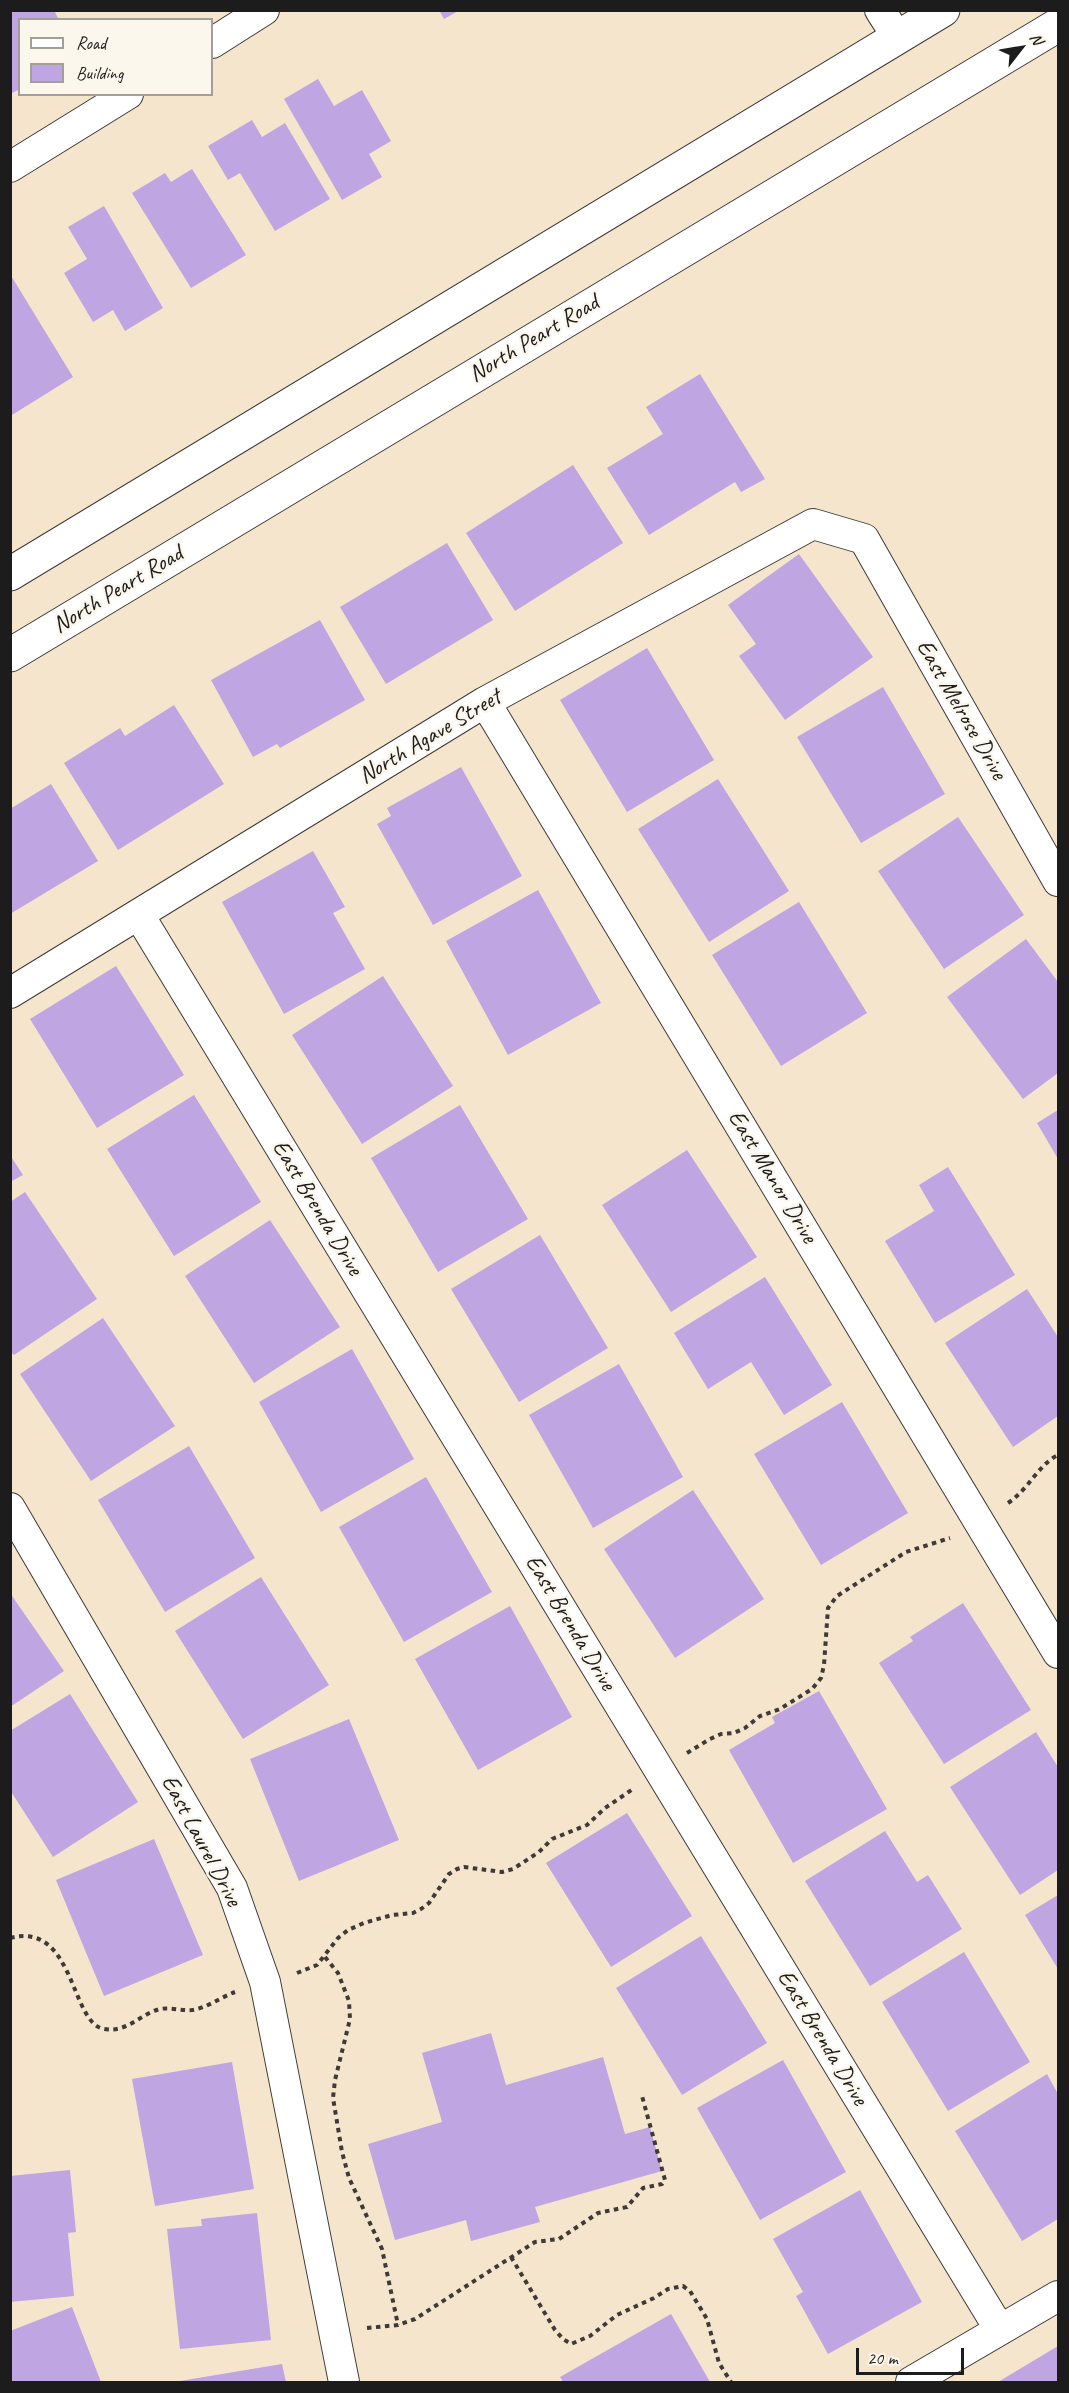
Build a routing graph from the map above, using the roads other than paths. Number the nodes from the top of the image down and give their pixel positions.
1 (264, 10) edge
2 (880, 10) edge
3 (943, 10) edge
4 (1059, 26) edge
5 (898, 38) junction
6 (213, 42) edge
7 (125, 96) edge
8 (10, 167) edge
9 (864, 539) joint
10 (10, 574) edge
11 (10, 655) edge
12 (485, 702) junction
13 (1059, 881) edge
14 (139, 915) junction
15 (10, 993) edge
16 (10, 1508) edge
17 (1059, 1653) edge
18 (1059, 2296) edge
19 (1000, 2330) junction
20 (344, 2382) edge
21 (911, 2382) edge

1 - 6 street
2 - 5 street
3 - 5 street
4 - 11 street, North Peart Road
5 - 10 street
7 - 8 street
9 - 12 street, North Agave Street
9 - 13 street, East Melrose Drive
12 - 14 street, North Agave Street
12 - 17 street, East Manor Drive
14 - 15 street, North Agave Street
14 - 19 street, East Brenda Drive
16 - 20 street, East Laurel Drive
18 - 19 street
19 - 21 street

